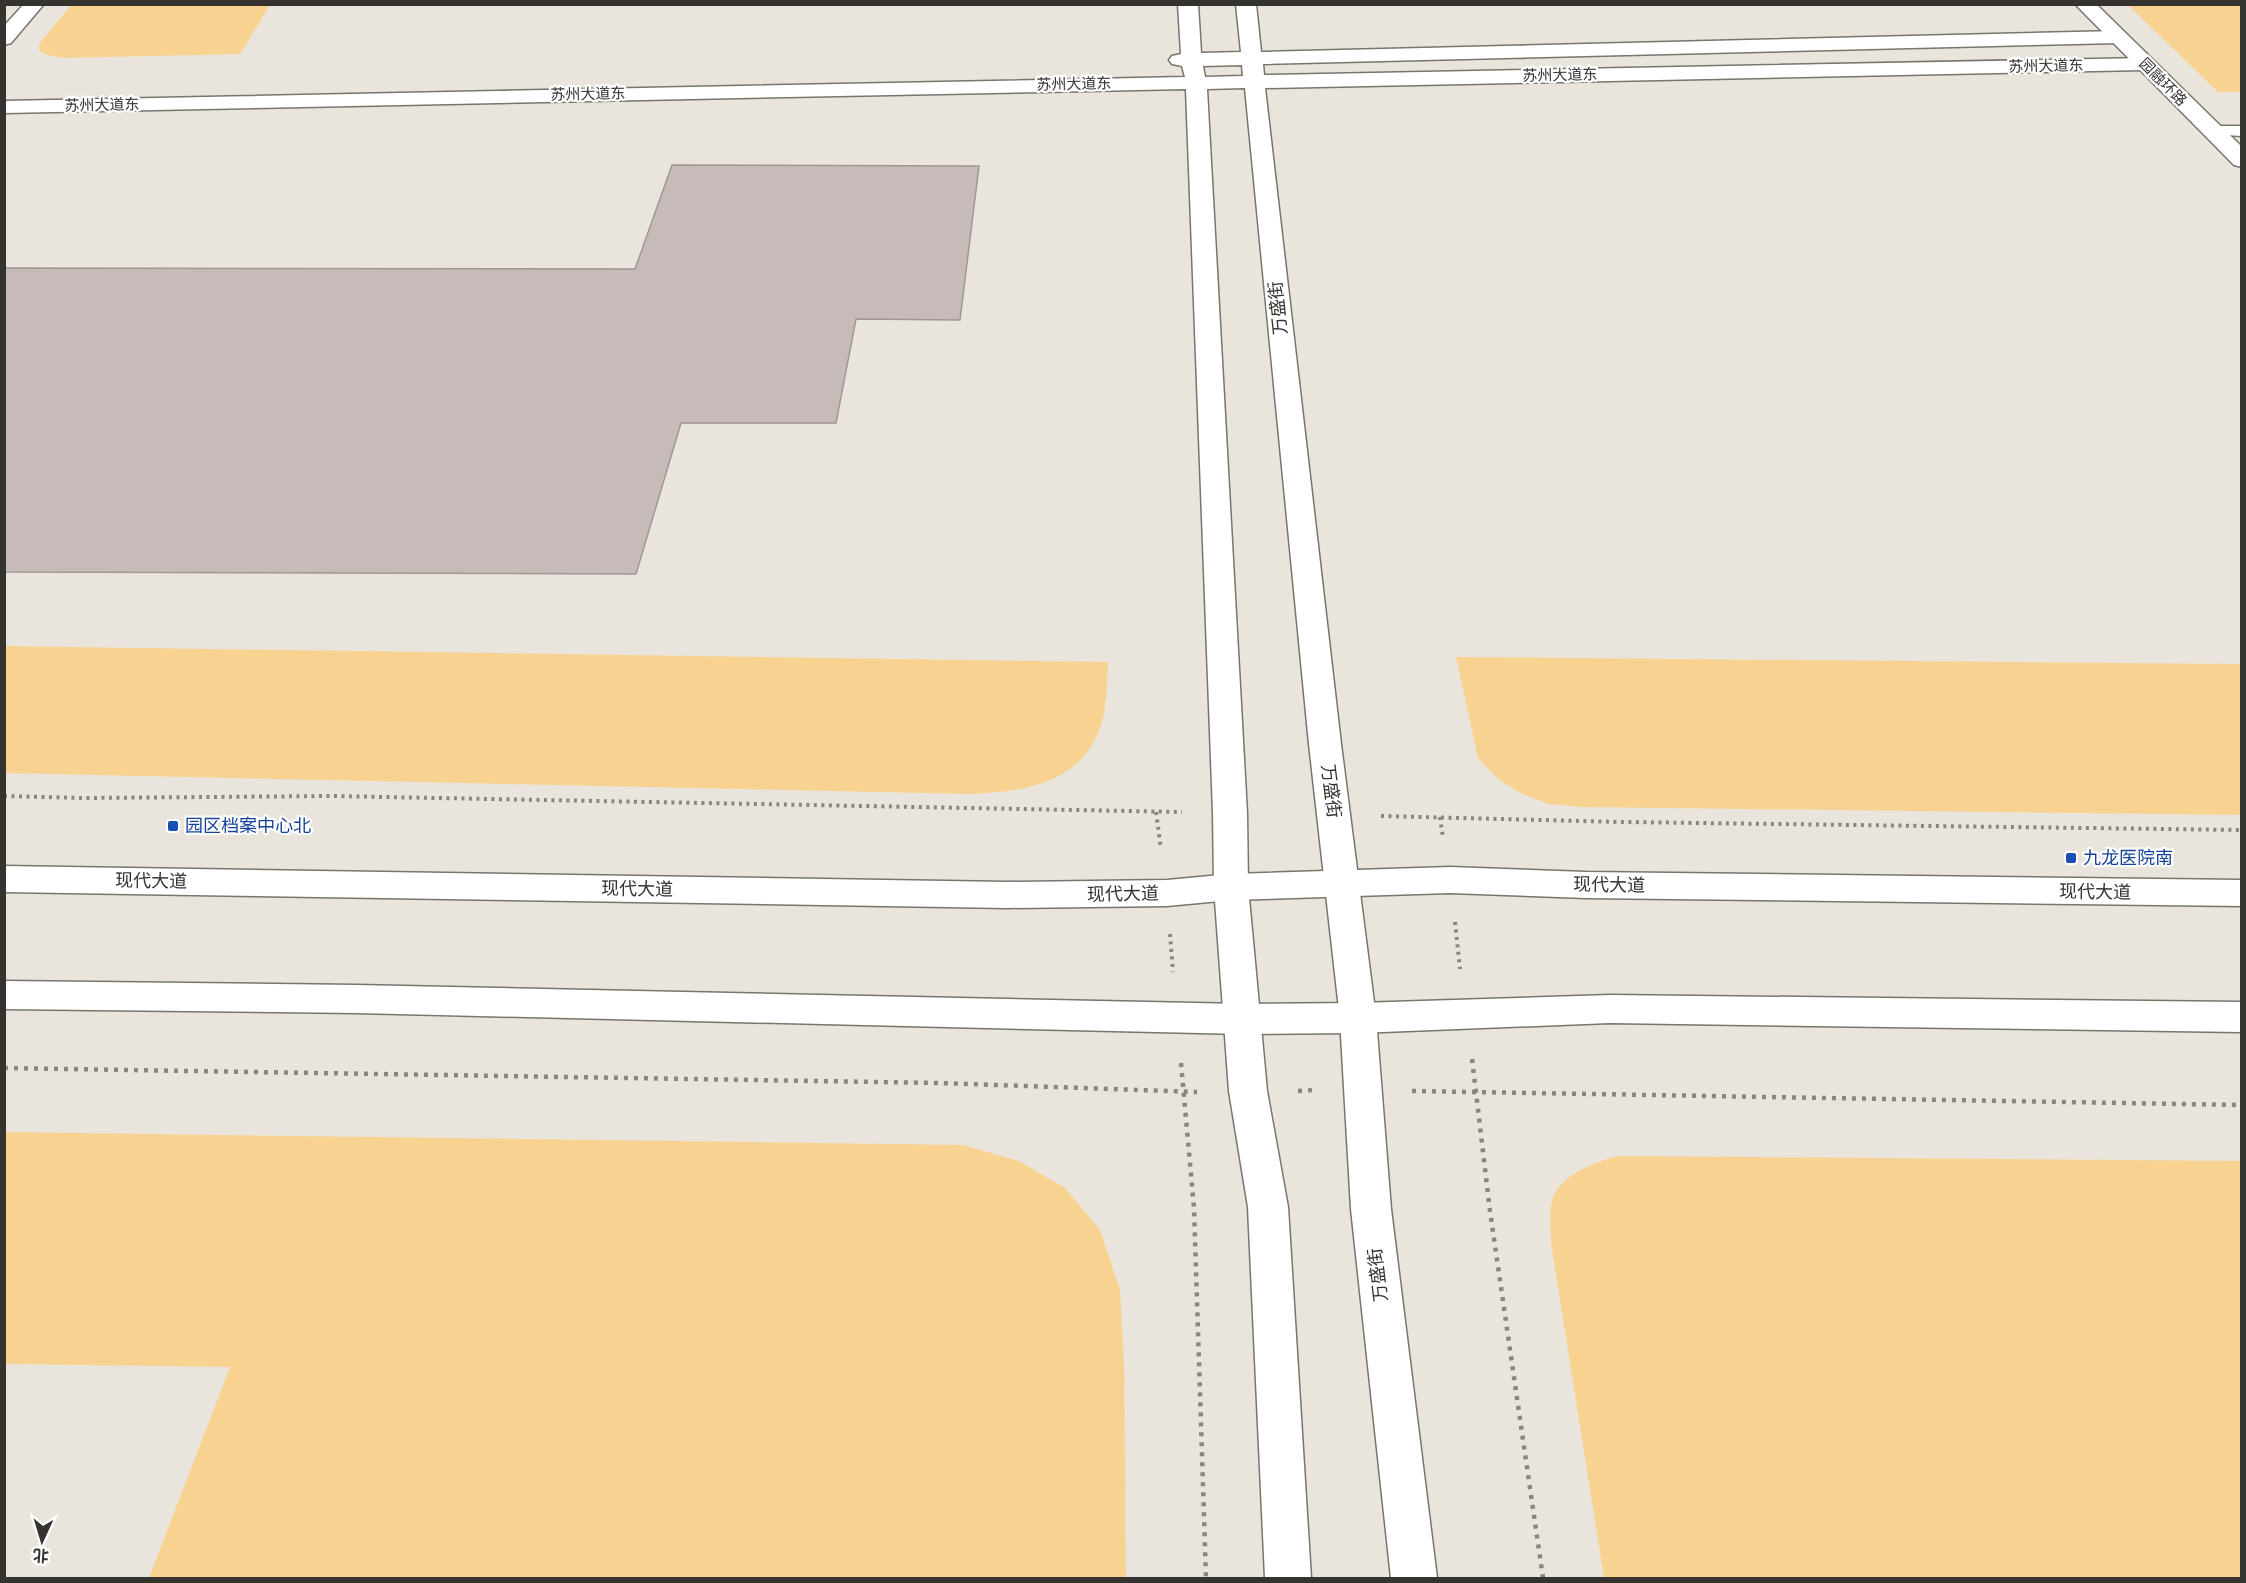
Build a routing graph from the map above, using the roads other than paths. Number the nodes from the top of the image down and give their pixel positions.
1 (35, 4) edge
2 (1188, 4) edge
3 (1246, 4) edge
4 (2084, 4) edge
5 (2118, 37) junction
6 (4, 39) edge
7 (1252, 58) junction
8 (1155, 60) dead end
9 (2144, 64) junction
10 (1194, 71) junction
11 (1254, 81) junction
12 (4, 107) edge
13 (2241, 131) edge
14 (2213, 132) junction
15 (2241, 160) edge
16 (4, 879) edge
17 (1341, 882) junction
18 (1232, 887) junction
19 (2241, 893) edge
20 (4, 995) edge
21 (2241, 1017) edge
22 (1358, 1018) junction
23 (1242, 1019) junction
24 (1288, 1578) edge
25 (1414, 1578) edge

1 - 6 main road
2 - 10 main road
3 - 7 main road, 万盛街
4 - 5 main road, 园融环路
5 - 7 main road, 苏州大道东
5 - 9 main road, 园融环路
7 - 10 main road, 苏州大道东
7 - 11 main road, 万盛街
8 - 10 main road, 苏州大道东
9 - 11 main road, 苏州大道东
9 - 14 main road, 园融环路
10 - 11 main road, 苏州大道东
10 - 12 main road, 苏州大道东
10 - 18 main road
11 - 17 main road, 万盛街
13 - 14 lane
14 - 15 main road, 园融环路
16 - 18 main road, 现代大道
17 - 18 main road, 现代大道
17 - 19 main road, 现代大道
17 - 22 main road, 万盛街
18 - 23 main road
20 - 23 main road
21 - 22 main road
22 - 23 main road
22 - 25 main road, 万盛街
23 - 24 main road

